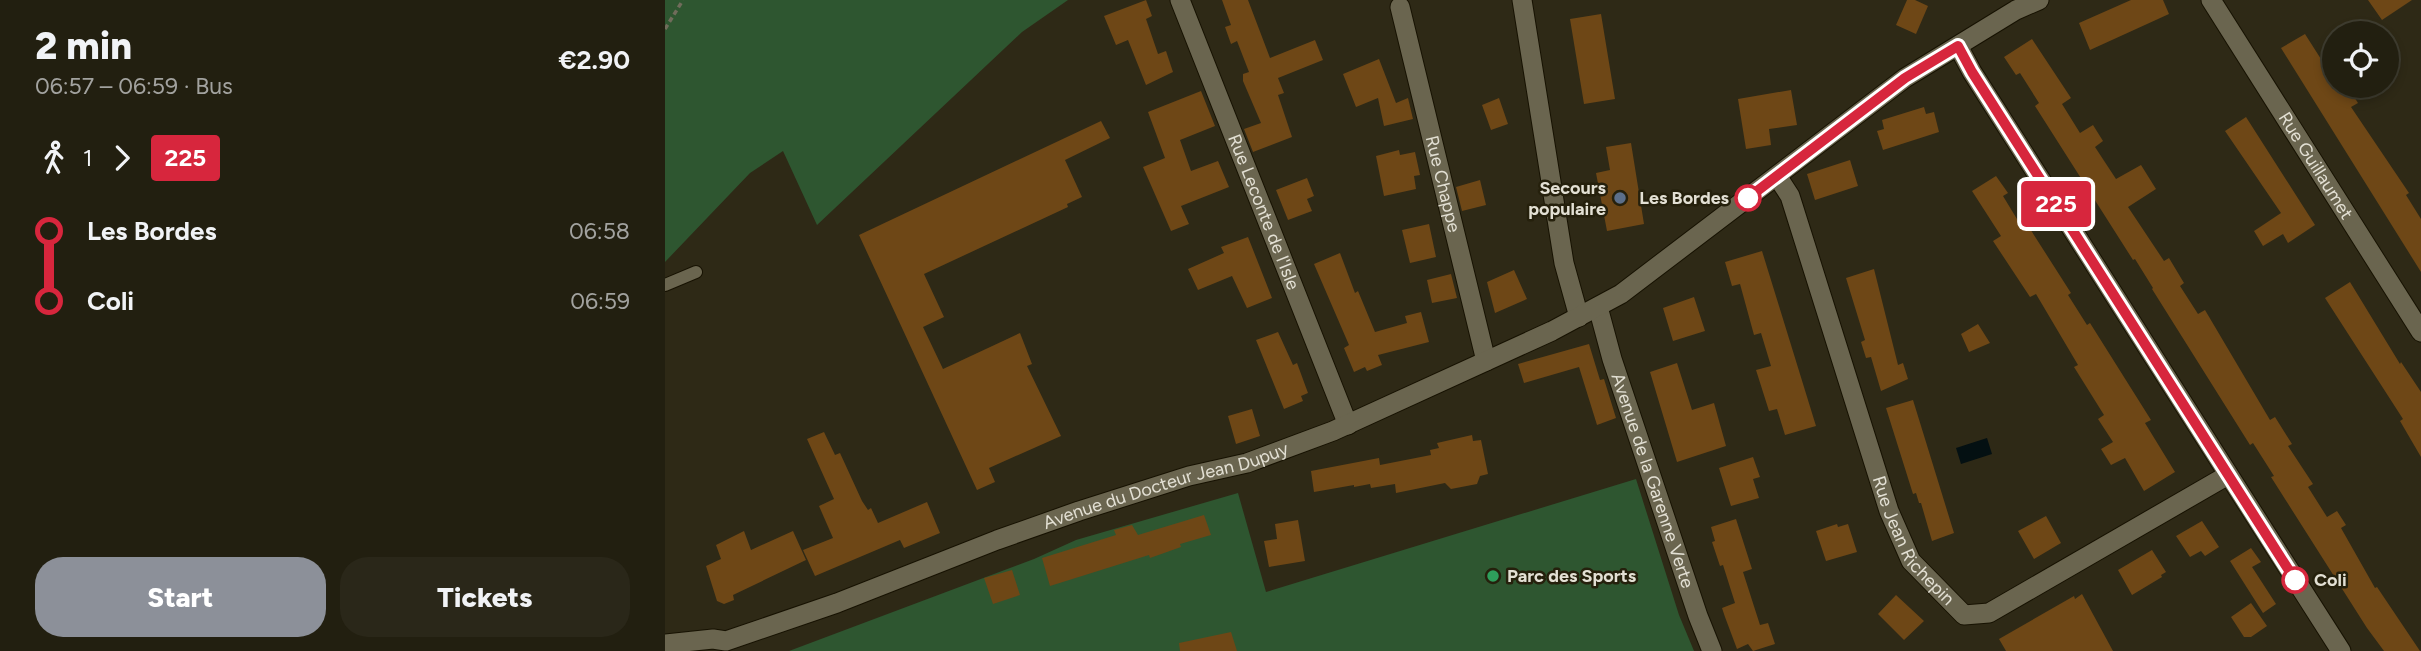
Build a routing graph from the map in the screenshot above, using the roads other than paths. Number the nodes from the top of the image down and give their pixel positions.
1 (1180, 0) edge
2 (1522, 0) edge
3 (2039, 0) edge
4 (2211, 0) edge
5 (1400, 7) dead end
6 (1958, 46) junction
7 (1777, 176) junction
8 (696, 272) dead end
9 (665, 285) edge
10 (1598, 307) junction
11 (1579, 317) junction
12 (2421, 332) edge
13 (1486, 361) junction
14 (1348, 425) junction
15 (2228, 475) junction
16 (665, 644) edge
17 (719, 646) edge
18 (1713, 651) edge
19 (2341, 651) edge

1 - 14 street, Rue Leconte de l'Isle
2 - 11 street
3 - 6 street, Avenue du Docteur Jean Dupuy
4 - 12 street, Rue Guillaumet
5 - 13 street, Rue Chappe
6 - 7 street, Avenue du Docteur Jean Dupuy
6 - 15 street
7 - 10 street, Avenue du Docteur Jean Dupuy
7 - 15 street, Rue Jean Richepin
8 - 9 lane
10 - 11 street, Avenue du Docteur Jean Dupuy
10 - 18 street, Avenue de la Garenne Verte
11 - 13 street, Avenue du Docteur Jean Dupuy
13 - 14 street, Avenue du Docteur Jean Dupuy
14 - 17 street, Avenue du Docteur Jean Dupuy
15 - 19 street
16 - 17 street, Avenue du Docteur Jean Dupuy

